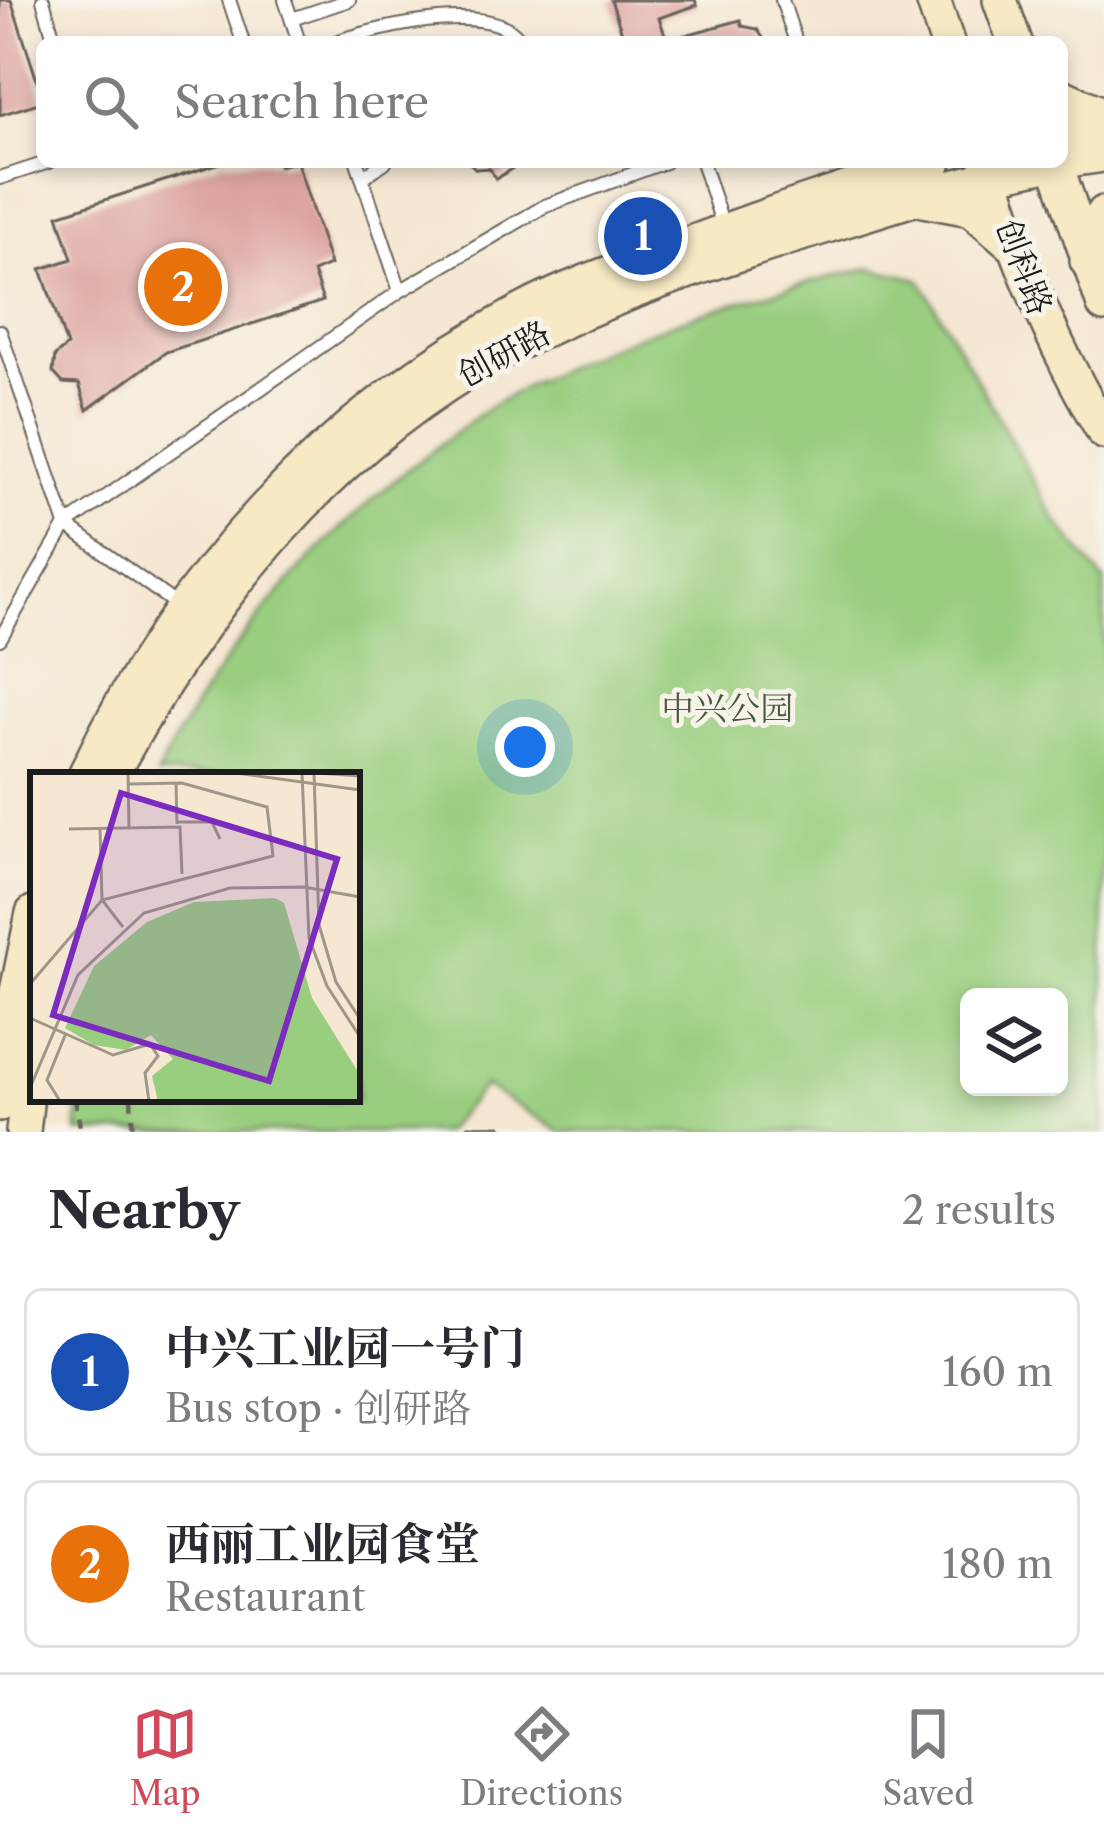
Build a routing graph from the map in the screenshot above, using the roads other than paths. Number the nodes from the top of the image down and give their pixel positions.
1 (43, 0) edge
2 (229, 0) edge
3 (285, 0) edge
4 (349, 0) edge
5 (782, 0) edge
6 (933, 0) edge
7 (449, 4) dead end
8 (490, 5) dead end
9 (292, 19) junction
10 (53, 36) edge
11 (241, 36) edge
12 (297, 36) edge
13 (354, 36) edge
14 (517, 36) edge
15 (794, 36) edge
16 (944, 36) edge
17 (1068, 99) edge
18 (1104, 115) edge
19 (1104, 125) edge
20 (1068, 130) edge
21 (1104, 155) edge
22 (1068, 160) edge
23 (36, 166) edge
24 (359, 168) edge
25 (376, 168) edge
26 (649, 168) edge
27 (704, 168) edge
28 (887, 168) edge
29 (915, 168) edge
30 (1059, 168) edge
31 (989, 169) edge
32 (0, 178) edge
33 (362, 178) junction
34 (850, 189) junction
35 (903, 202) junction
36 (1104, 213) edge
37 (729, 243) junction
38 (1015, 246) junction
39 (1087, 261) junction
40 (400, 291) junction
41 (1104, 305) edge
42 (0, 331) edge
43 (1104, 432) edge
44 (66, 525) junction
45 (191, 616) junction
46 (0, 640) edge
47 (87, 772) edge
48 (113, 772) edge
49 (30, 928) edge
50 (30, 1067) edge
51 (0, 1104) edge
52 (23, 1132) edge
53 (471, 1132) edge
54 (498, 1132) edge

1 - 10 lane
2 - 11 lane
3 - 9 lane
4 - 9 lane
5 - 15 lane
6 - 16 main road
7 - 13 lane
8 - 14 lane
9 - 12 lane
17 - 18 main road
19 - 20 main road
21 - 22 main road, 创研路
23 - 32 lane
24 - 33 lane
25 - 33 lane
26 - 40 lane
27 - 37 lane
28 - 34 main road
29 - 34 main road, 创研路
30 - 39 main road, 创科路
31 - 35 main road, 创研路
31 - 38 main road, 创科路
33 - 40 lane
34 - 37 main road, 创研路
35 - 37 main road, 创研路
35 - 38 main road
36 - 39 main road
37 - 45 main road, 创研路
38 - 43 main road, 创科路
39 - 41 main road, 创科路
40 - 44 lane
42 - 44 lane
44 - 45 lane
44 - 46 lane
45 - 47 main road, 创研路
45 - 48 main road, 创研路
49 - 51 main road
50 - 52 main road
53 - 54 lane

